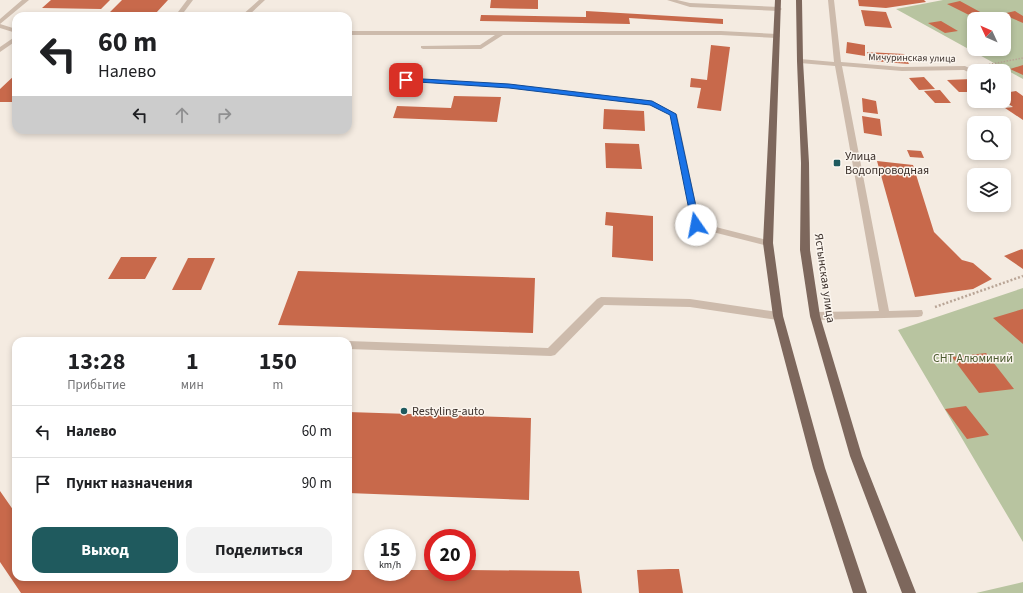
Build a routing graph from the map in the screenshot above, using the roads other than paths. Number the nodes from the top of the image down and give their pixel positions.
1 (26, 0) edge
2 (190, 0) edge
3 (262, 0) edge
4 (670, 0) edge
5 (752, 0) edge
6 (799, 0) edge
7 (831, 0) edge
8 (779, 4) edge
9 (752, 8) junction
10 (181, 12) edge
11 (248, 12) edge
12 (0, 22) edge
13 (0, 26) edge
14 (12, 30) edge
15 (352, 33) edge
16 (503, 33) junction
17 (777, 36) junction
18 (12, 41) edge
19 (422, 47) dead end
20 (0, 50) edge
21 (800, 62) junction
22 (838, 64) junction
23 (967, 69) edge
24 (406, 80) dead end
25 (768, 243) junction
26 (918, 313) road end
27 (885, 315) junction
28 (778, 316) junction
29 (815, 316) junction
30 (352, 345) edge
31 (860, 593) edge
32 (909, 593) edge

1 - 12 lane
2 - 10 lane
3 - 11 lane
4 - 9 lane
5 - 9 lane
6 - 21 main road, Ястынская улица
7 - 22 lane
8 - 9 lane
8 - 17 main road
13 - 14 lane
15 - 16 lane
16 - 17 lane
16 - 19 lane
17 - 25 main road
18 - 20 lane
21 - 22 lane, Мичуринская улица
21 - 29 main road, Ястынская улица
22 - 23 lane, Мичуринская улица
22 - 27 lane
24 - 25 lane
25 - 28 main road
26 - 27 lane
27 - 29 lane
28 - 30 lane
28 - 31 main road
29 - 32 main road, Ястынская улица

